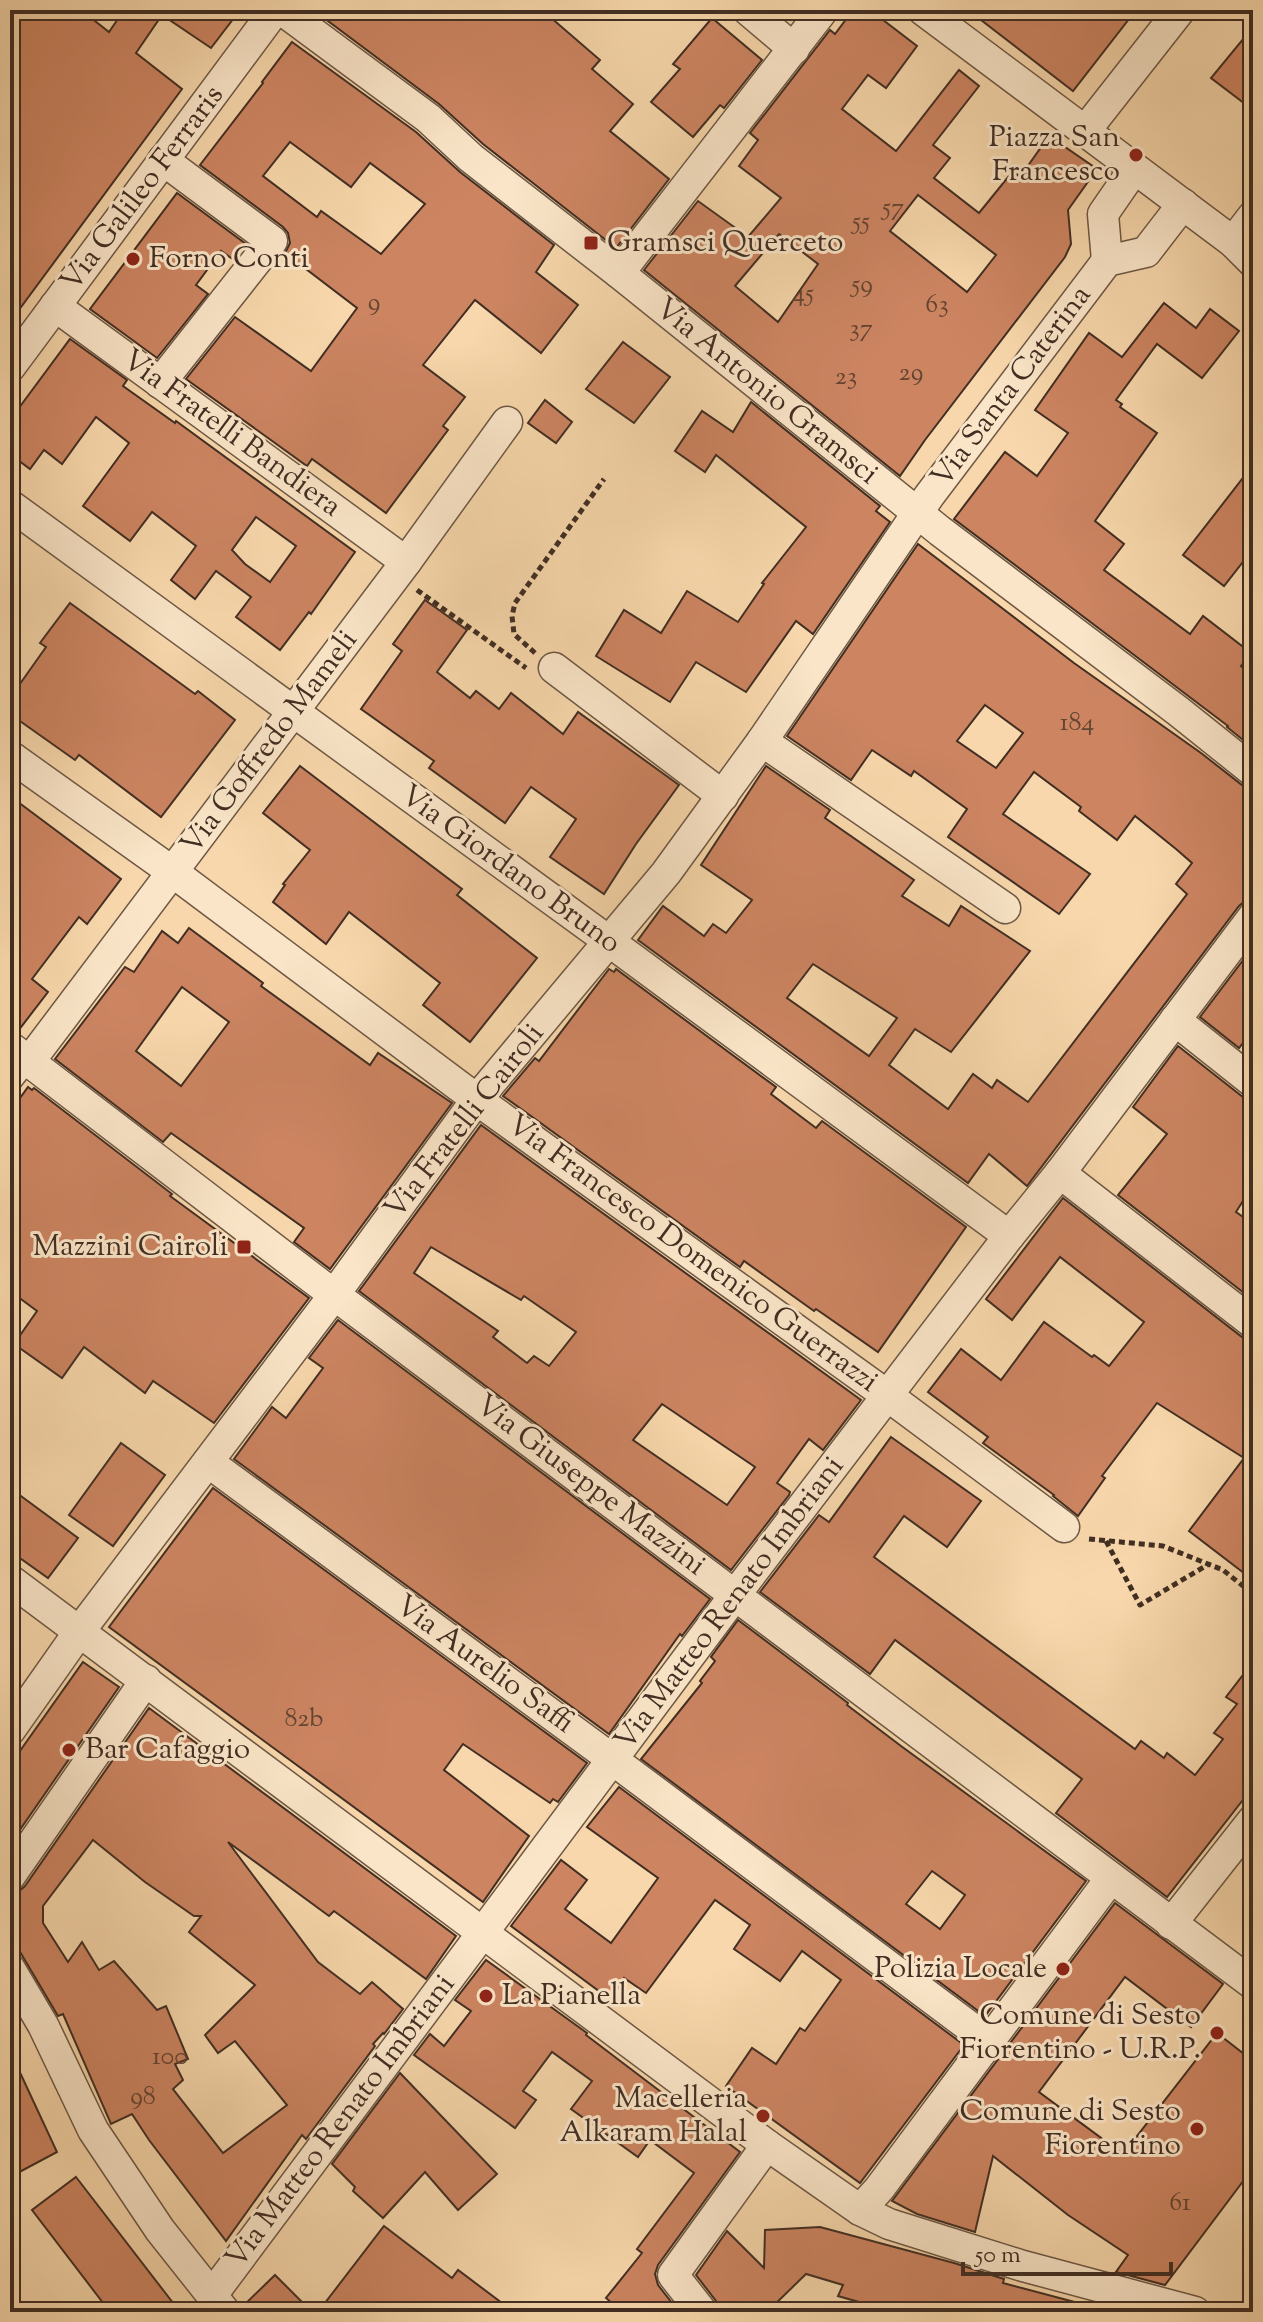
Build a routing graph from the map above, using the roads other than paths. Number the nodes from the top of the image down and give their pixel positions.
1 (275, 10) edge
2 (282, 10) edge
3 (748, 10) edge
4 (823, 10) edge
5 (923, 10) edge
6 (1180, 10) edge
7 (794, 49) junction
8 (1085, 131) junction
9 (163, 160) junction
10 (1134, 169) junction
11 (1183, 204) junction
12 (1253, 216) edge
13 (1243, 252) edge
14 (1107, 261) junction
15 (619, 273) junction
16 (55, 306) junction
17 (10, 367) edge
18 (160, 383) junction
19 (507, 422) dead end
20 (10, 505) edge
21 (917, 513) junction
22 (401, 569) junction
23 (543, 670) road end
24 (292, 712) junction
25 (762, 741) junction
26 (10, 756) edge
27 (1253, 771) edge
28 (723, 796) junction
29 (174, 873) junction
30 (1005, 908) dead end
31 (1253, 917) edge
32 (610, 942) junction
33 (1175, 1020) junction
34 (19, 1054) edge
35 (1253, 1082) edge
36 (10, 1086) edge
37 (477, 1099) junction
38 (1060, 1173) junction
39 (1009, 1236) junction
40 (334, 1294) junction
41 (1253, 1323) edge
42 (888, 1396) junction
43 (208, 1462) junction
44 (1064, 1527) road end
45 (10, 1580) edge
46 (735, 1595) junction
47 (79, 1632) junction
48 (146, 1680) junction
49 (10, 1730) edge
50 (613, 1761) junction
51 (1253, 1820) edge
52 (10, 1876) edge
53 (1111, 1878) junction
54 (1171, 1924) junction
55 (483, 1932) junction
56 (10, 1969) edge
57 (1253, 1984) edge
58 (990, 2042) junction
59 (767, 2145) junction
60 (860, 2210) junction
61 (218, 2304) edge
62 (1186, 2309) edge
63 (702, 2312) edge

1 - 9 street, Via Galileo Ferraris
2 - 15 street, Via Antonio Gramsci
3 - 7 street
4 - 7 street
5 - 8 street
6 - 8 street
7 - 15 street
8 - 10 street
9 - 16 street, Via Galileo Ferraris
9 - 18 street
10 - 11 street
10 - 14 street, Via Santa Caterina
11 - 13 street
11 - 14 street, Via Santa Caterina
12 - 13 street
14 - 21 street, Via Santa Caterina
15 - 21 street, Via Antonio Gramsci
16 - 17 street, Via Galileo Ferraris
16 - 18 street, Via Fratelli Bandiera
18 - 22 street, Via Fratelli Bandiera
19 - 22 street, Via Goffredo Mameli
20 - 24 street, Via Giordano Bruno
21 - 25 street, Via Fratelli Cairoli
21 - 27 street, Via Antonio Gramsci
22 - 24 street, Via Goffredo Mameli
23 - 28 street
24 - 29 street, Via Goffredo Mameli
24 - 32 street, Via Giordano Bruno
25 - 28 street, Via Fratelli Cairoli
25 - 30 street
26 - 29 street, Via Francesco Domenico Guerrazzi
28 - 32 street, Via Fratelli Cairoli
29 - 34 street, Via Goffredo Mameli
29 - 37 street, Via Francesco Domenico Guerrazzi
31 - 33 street, Via Matteo Renato Imbriani
32 - 37 street, Via Fratelli Cairoli
32 - 39 street, Via Giordano Bruno
33 - 35 street
33 - 38 street, Via Matteo Renato Imbriani
34 - 36 lane
34 - 40 street, Via Giuseppe Mazzini
37 - 40 street, Via Fratelli Cairoli
37 - 42 street, Via Francesco Domenico Guerrazzi
38 - 39 street, Via Matteo Renato Imbriani
38 - 41 street
39 - 42 street, Via Matteo Renato Imbriani
40 - 43 street, Via Fratelli Cairoli
40 - 46 street, Via Giuseppe Mazzini
42 - 44 street, Via Francesco Domenico Guerrazzi
42 - 46 street, Via Matteo Renato Imbriani
43 - 47 street, Via Fratelli Cairoli
43 - 50 street, Via Aurelio Saffi
45 - 47 street
46 - 50 street, Via Matteo Renato Imbriani
46 - 53 street, Via Giuseppe Mazzini
47 - 48 street
47 - 49 street, Via Fratelli Cairoli
48 - 52 street
48 - 55 street
50 - 55 street, Via Matteo Renato Imbriani
50 - 58 street, Via Aurelio Saffi
51 - 54 street
53 - 54 street, Via Giuseppe Mazzini
53 - 58 street
54 - 57 street, Via Giuseppe Mazzini
55 - 59 street
55 - 61 street, Via Matteo Renato Imbriani
56 - 61 street
58 - 60 street
59 - 60 street
59 - 63 street
60 - 62 street

